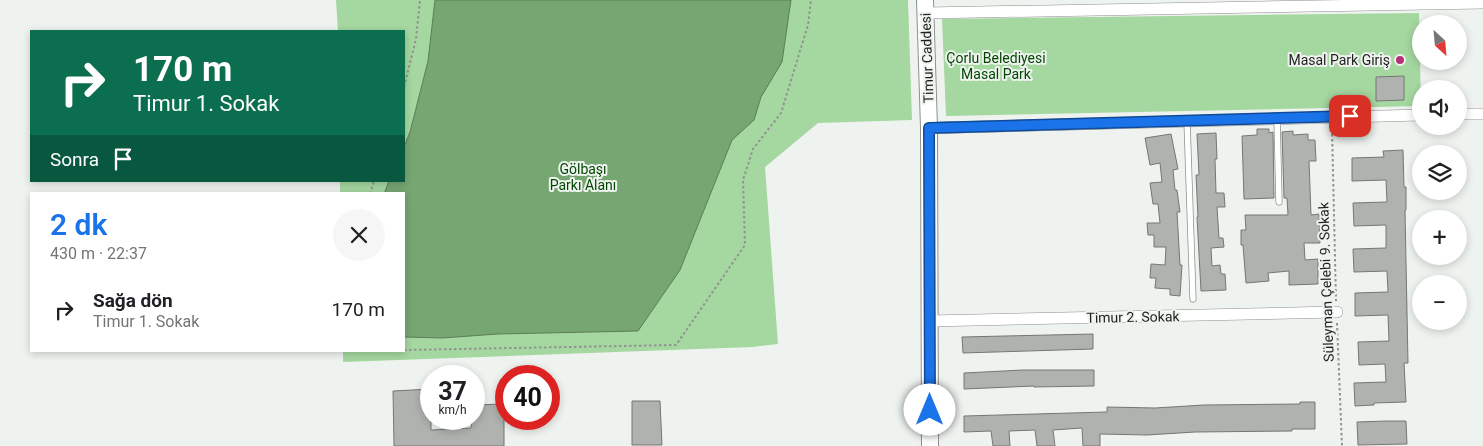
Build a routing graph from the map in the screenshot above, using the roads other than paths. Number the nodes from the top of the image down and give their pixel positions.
1 (1483, 3) edge
2 (925, 7) edge
3 (1467, 114) edge
4 (1483, 114) edge
5 (1412, 115) edge
6 (1276, 118) junction
7 (1187, 121) junction
8 (929, 128) junction
9 (1279, 202) dead end
10 (1194, 299) dead end
11 (1337, 312) road end
12 (930, 321) junction
13 (930, 446) edge

1 - 2 street
2 - 8 street, Timur Caddesi
3 - 4 street
5 - 6 street
6 - 7 street
6 - 9 lane
7 - 8 street
7 - 10 lane
8 - 12 street, Timur Caddesi
11 - 12 street, Timur 2. Sokak
12 - 13 street, Timur Caddesi

